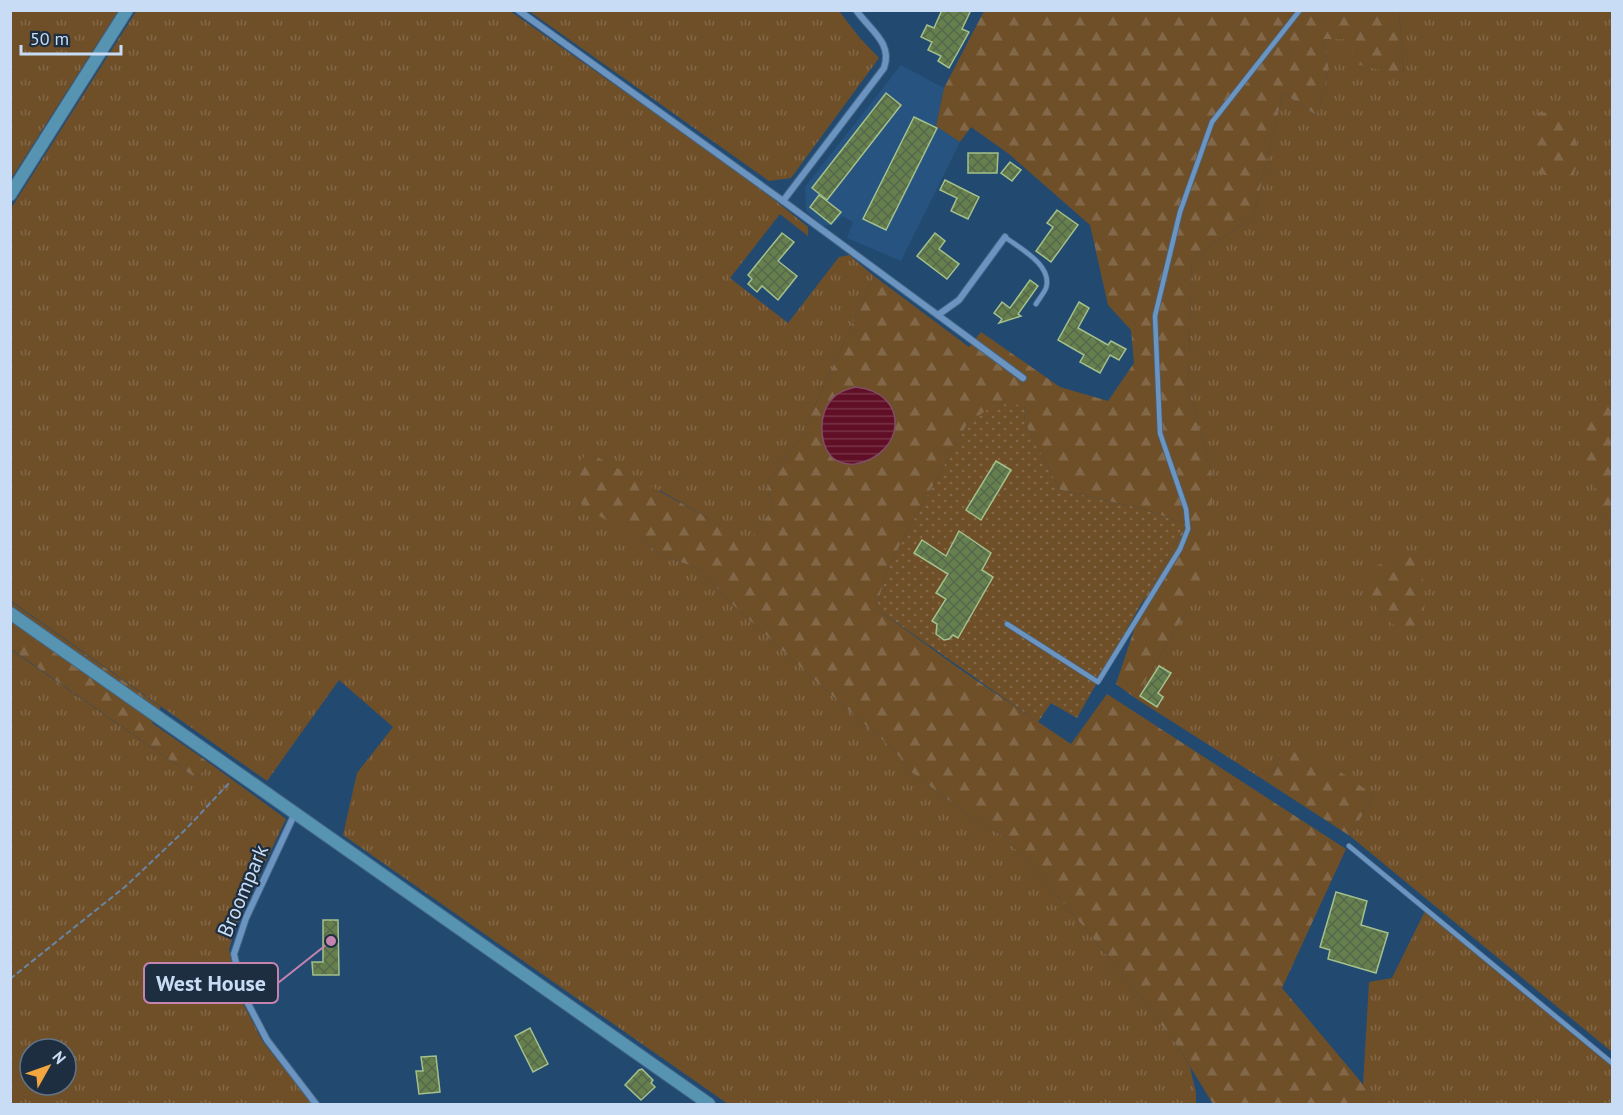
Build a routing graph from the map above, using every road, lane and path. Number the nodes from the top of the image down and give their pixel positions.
1 (127, 10) edge
2 (518, 10) edge
3 (856, 10) edge
4 (1300, 10) edge
5 (10, 195) edge
6 (783, 201) junction
7 (1005, 237) joint
8 (1036, 304) dead end
9 (938, 315) junction
10 (1023, 378) dead end
11 (10, 613) edge
12 (1007, 624) dead end
13 (238, 774) junction
14 (294, 813) junction
15 (1349, 846) dead end
16 (10, 979) edge
17 (1612, 1063) edge
18 (316, 1104) edge
19 (709, 1104) edge

1 - 5 main road
2 - 6 street
3 - 6 street
4 - 12 lane
6 - 9 street
7 - 8 lane
7 - 9 street
9 - 10 street
11 - 13 main road
13 - 14 main road
13 - 16 path
14 - 18 street, Broompark
14 - 19 main road
15 - 17 lane

